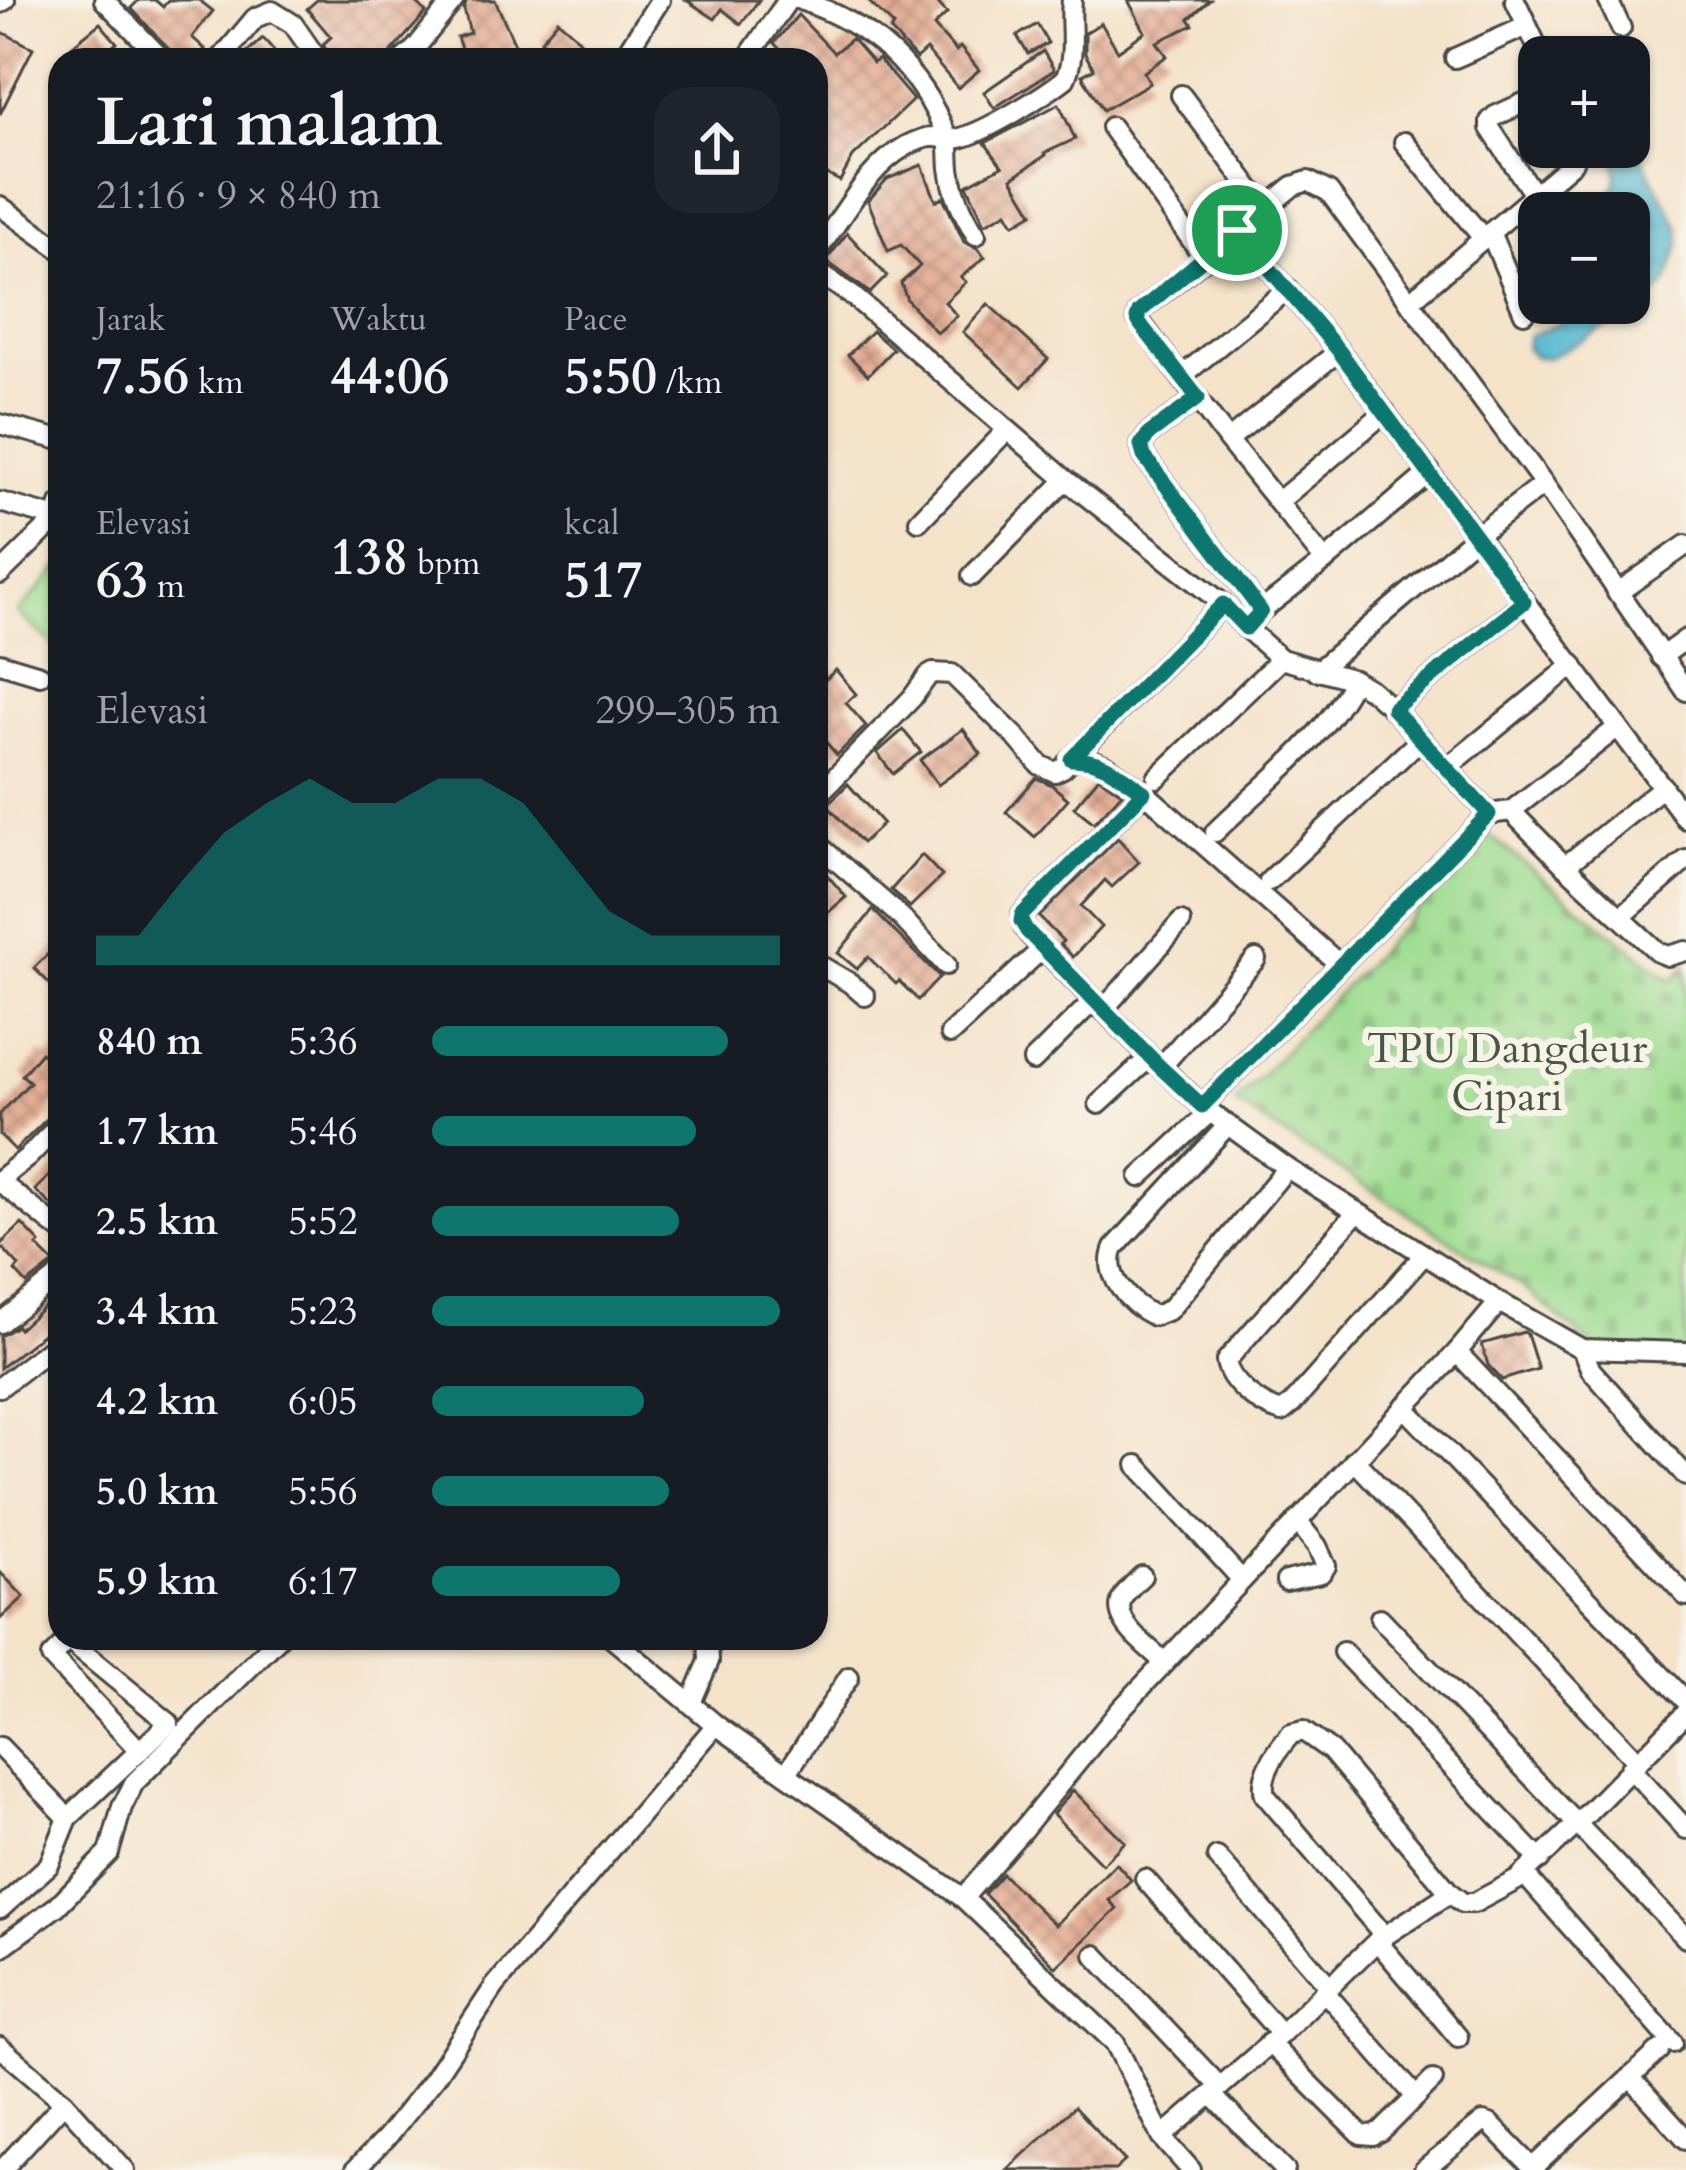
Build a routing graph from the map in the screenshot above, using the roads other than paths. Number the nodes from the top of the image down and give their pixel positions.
1 (104, 0) edge
2 (660, 0) edge
3 (788, 0) edge
4 (800, 0) edge
5 (1072, 0) edge
6 (1515, 0) edge
7 (1608, 0) edge
8 (442, 4) edge
9 (1527, 26) junction
10 (1621, 28) dead end
11 (1532, 36) edge
12 (151, 48) edge
13 (230, 48) edge
14 (310, 48) edge
15 (416, 48) edge
16 (629, 48) edge
17 (754, 48) edge
18 (1455, 58) dead end
19 (1181, 95) dead end
20 (1518, 106) edge
21 (1111, 127) dead end
22 (948, 139) junction
23 (1404, 142) dead end
24 (1566, 168) edge
25 (1532, 192) edge
26 (1538, 192) edge
27 (0, 206) edge
28 (1266, 209) junction
29 (1518, 209) edge
30 (1237, 230) junction
31 (976, 235) dead end
32 (1487, 235) junction
33 (828, 237) edge
34 (48, 240) edge
35 (1205, 260) junction
36 (828, 279) edge
37 (1288, 289) junction
38 (1518, 299) edge
39 (1409, 302) junction
40 (1339, 351) junction
41 (1182, 376) junction
42 (1198, 398) junction
43 (1385, 412) junction
44 (0, 424) edge
45 (1007, 430) junction
46 (48, 437) edge
47 (1228, 440) junction
48 (1430, 472) junction
49 (1066, 480) junction
50 (1544, 484) junction
51 (0, 502) edge
52 (1278, 502) junction
53 (48, 509) edge
54 (919, 521) dead end
55 (48, 522) edge
56 (1477, 535) junction
57 (1686, 545) edge
58 (1325, 561) junction
59 (0, 574) edge
60 (972, 576) dead end
61 (1617, 593) junction
62 (1524, 602) junction
63 (1223, 604) junction
64 (1261, 611) junction
65 (1246, 628) junction
66 (1686, 639) edge
67 (1661, 657) junction
68 (1281, 659) junction
69 (0, 664) edge
70 (1573, 665) junction
71 (1317, 671) junction
72 (40, 675) dead end
73 (1354, 680) junction
74 (1686, 691) edge
75 (1393, 709) junction
76 (1618, 727) junction
77 (1421, 739) junction
78 (1071, 759) junction
79 (1448, 767) junction
80 (828, 771) edge
81 (1150, 785) junction
82 (1663, 787) junction
83 (1511, 811) junction
84 (1489, 814) junction
85 (1686, 819) edge
86 (1215, 832) dead end
87 (828, 853) edge
88 (1686, 860) edge
89 (1565, 866) junction
90 (1269, 881) dead end
91 (1622, 916) junction
92 (1181, 922) dead end
93 (1043, 947) junction
94 (1686, 951) edge
95 (1256, 959) dead end
96 (946, 964) dead end
97 (1339, 964) junction
98 (828, 970) edge
99 (865, 996) dead end
100 (1099, 1005) junction
101 (950, 1034) dead end
102 (1033, 1061) dead end
103 (1155, 1062) junction
104 (1099, 1104) dead end
105 (1206, 1109) junction
106 (1228, 1126) junction
107 (48, 1136) edge
108 (1287, 1168) junction
109 (1141, 1177) dead end
110 (0, 1180) edge
111 (1357, 1212) junction
112 (48, 1220) edge
113 (1424, 1255) junction
114 (48, 1285) edge
115 (1499, 1302) junction
116 (0, 1323) edge
117 (1582, 1349) junction
118 (48, 1350) edge
119 (1457, 1352) junction
120 (1685, 1354) edge
121 (0, 1388) edge
122 (1404, 1407) junction
123 (1354, 1460) junction
124 (1137, 1465) dead end
125 (1686, 1477) edge
126 (1297, 1521) junction
127 (1142, 1576) dead end
128 (1241, 1580) junction
129 (1286, 1581) dead end
130 (1686, 1596) edge
131 (1380, 1618) dead end
132 (58, 1650) edge
133 (80, 1650) edge
134 (267, 1650) edge
135 (627, 1650) edge
136 (709, 1650) edge
137 (1343, 1652) dead end
138 (1164, 1662) junction
139 (849, 1678) dead end
140 (691, 1703) junction
141 (1686, 1712) edge
142 (716, 1725) junction
143 (0, 1747) edge
144 (140, 1750) junction
145 (1633, 1765) junction
146 (788, 1773) junction
147 (68, 1818) junction
148 (1577, 1824) junction
149 (1686, 1829) edge
150 (1217, 1857) dead end
151 (1540, 1860) junction
152 (1524, 1874) junction
153 (1145, 1879) dead end
154 (1450, 1893) junction
155 (4, 1898) edge
156 (963, 1898) junction
157 (1380, 1938) junction
158 (1686, 1938) edge
159 (0, 1948) edge
160 (1095, 1955) dead end
161 (1328, 1990) junction
162 (1458, 2037) dead end
163 (1275, 2039) junction
164 (0, 2047) edge
165 (8, 2064) edge
166 (1630, 2078) junction
167 (1433, 2080) dead end
168 (1216, 2091) junction
169 (1416, 2097) junction
170 (64, 2102) junction
171 (1162, 2137) junction
172 (1686, 2139) edge
173 (1534, 2169) edge
174 (2, 2170) edge
175 (125, 2170) edge
176 (355, 2170) edge
177 (1191, 2170) edge
178 (1286, 2170) edge
179 (1424, 2170) edge

1 - 12 street
2 - 16 street
3 - 17 street
4 - 22 street
5 - 22 street
6 - 9 street
7 - 10 street
8 - 15 street
9 - 11 street
9 - 18 street
13 - 14 street
19 - 28 street
20 - 25 street
21 - 35 street
22 - 31 street
22 - 33 street
23 - 32 street
24 - 26 street
27 - 34 street
28 - 30 street
28 - 39 street
29 - 32 street
30 - 35 street
30 - 37 street
32 - 38 street
32 - 39 street
35 - 41 street
36 - 45 street
37 - 40 street
37 - 41 street
39 - 50 street
40 - 43 street
40 - 47 street
41 - 42 street
42 - 47 street
42 - 64 street
43 - 48 street
43 - 52 street
44 - 46 street
45 - 49 street
45 - 54 street
47 - 52 street
48 - 56 street
48 - 58 street
49 - 60 street
49 - 63 street
50 - 56 street
50 - 61 street
51 - 53 street
52 - 58 street
55 - 59 street
56 - 62 street
56 - 71 street
57 - 61 street
58 - 64 street
61 - 67 street
62 - 70 street
62 - 75 street
63 - 65 street
63 - 78 street
64 - 65 street
65 - 68 street
66 - 67 street
67 - 74 street
68 - 71 street
68 - 81 street
69 - 72 street
70 - 76 street
70 - 79 street
71 - 73 street
73 - 75 street
73 - 86 street
75 - 77 street
76 - 82 street
76 - 83 street
77 - 79 street
77 - 90 street
78 - 80 street
78 - 81 street
79 - 84 street
81 - 93 street
81 - 97 street
82 - 85 street
82 - 89 street
83 - 84 street
83 - 89 street
84 - 97 street
87 - 96 street
88 - 91 street
89 - 91 street
91 - 94 street
92 - 100 street
93 - 100 street
93 - 101 street
95 - 103 street
97 - 105 street
98 - 99 street
100 - 102 street
100 - 103 street
103 - 104 street
103 - 105 street
105 - 106 street
105 - 109 street
106 - 108 street
106 - 108 street
107 - 110 street
108 - 111 street
110 - 112 street
111 - 113 street
111 - 113 street
113 - 115 street
114 - 116 street
115 - 117 street
115 - 119 street
117 - 120 street
117 - 125 street
118 - 121 street
119 - 122 street
119 - 130 street
122 - 123 street
122 - 141 street
123 - 126 street
123 - 145 street
124 - 128 street
126 - 128 street
126 - 129 street
127 - 138 street
128 - 138 street
131 - 148 street
132 - 144 street
133 - 144 street
134 - 159 street
135 - 140 street
136 - 140 street
137 - 151 street
138 - 156 street
139 - 146 street
140 - 142 street
141 - 145 street
142 - 146 street
142 - 176 street
143 - 147 street
144 - 147 street
145 - 148 street
145 - 149 street
146 - 156 street
147 - 155 street
148 - 151 street
148 - 158 street
150 - 161 street
151 - 152 street
152 - 154 street
152 - 166 street
153 - 163 street
154 - 157 street
154 - 157 street
156 - 171 street
157 - 161 street
157 - 162 street
160 - 168 street
161 - 163 street
161 - 169 street
163 - 168 street
163 - 169 street
164 - 165 street
165 - 170 street
166 - 172 street
166 - 173 street
167 - 169 street
168 - 171 street
168 - 178 street
170 - 174 street
170 - 175 street
171 - 177 street
173 - 179 street

